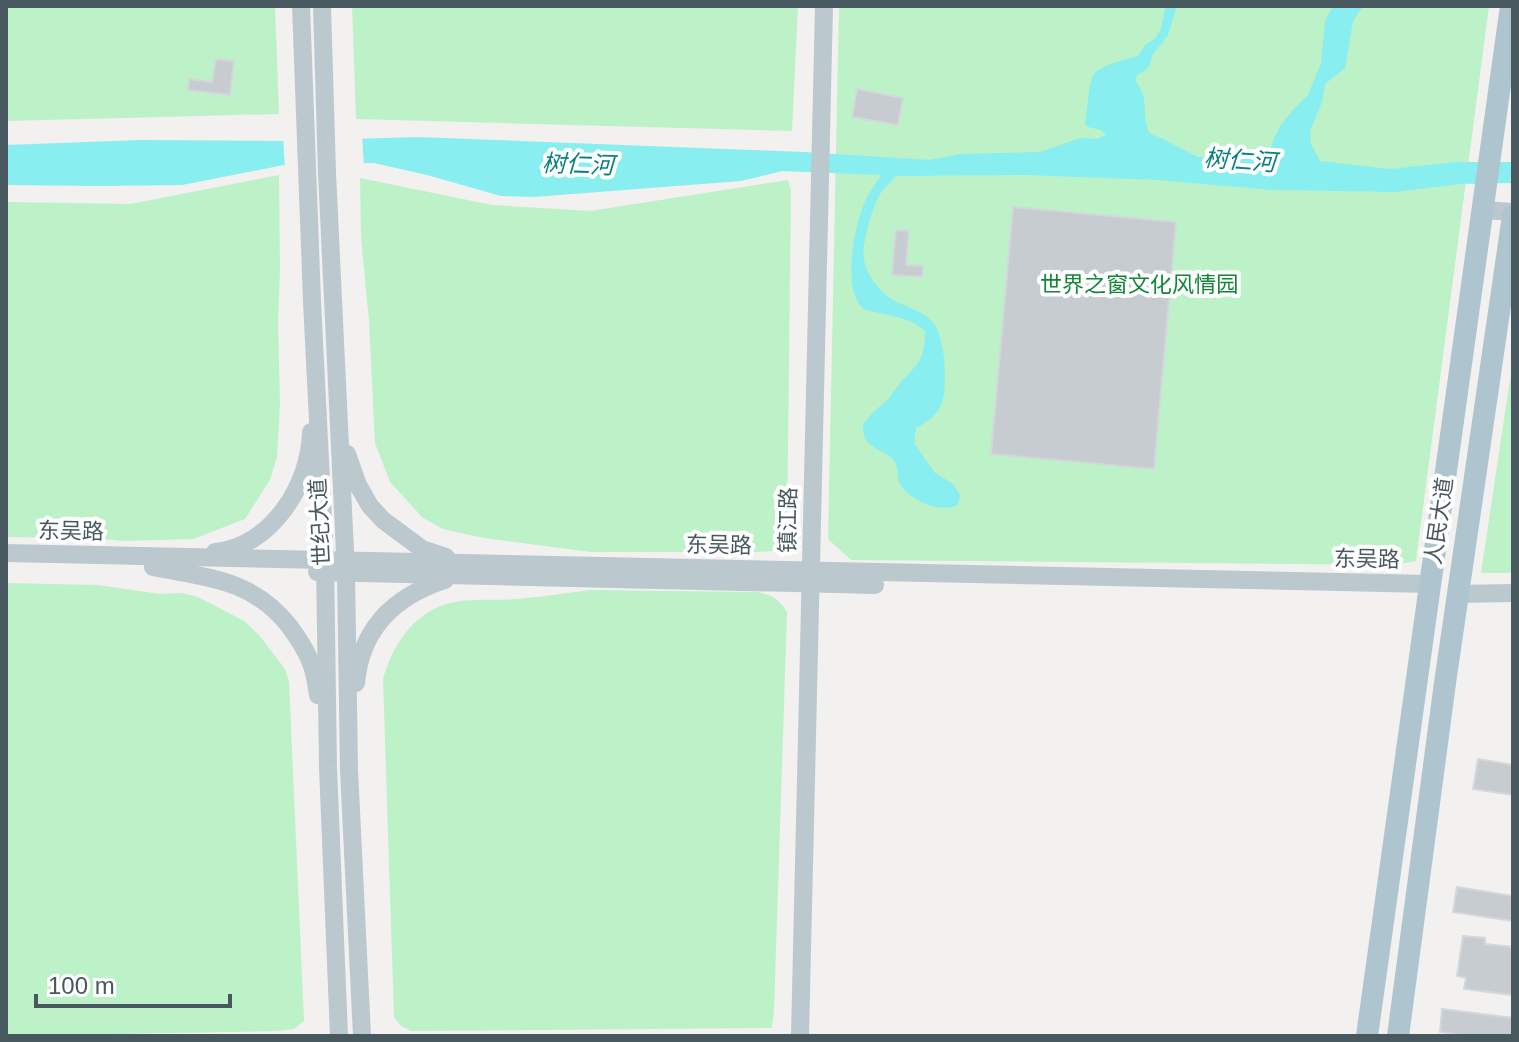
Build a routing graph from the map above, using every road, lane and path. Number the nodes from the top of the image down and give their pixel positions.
1 (301, 6) edge
2 (322, 6) edge
3 (824, 6) edge
4 (1511, 6) edge
5 (1508, 64) edge
6 (1483, 210) junction
7 (1513, 214) edge
8 (312, 301) junction
9 (338, 415) junction
10 (6, 553) edge
11 (155, 562) junction
12 (6, 563) edge
13 (325, 566) junction
14 (346, 566) junction
15 (460, 569) junction
16 (811, 578) junction
17 (1430, 589) junction
18 (1513, 593) edge
19 (1458, 594) junction
20 (328, 767) junction
21 (349, 770) junction
22 (339, 1036) edge
23 (362, 1036) edge
24 (800, 1036) edge
25 (1367, 1036) edge
26 (1398, 1036) edge

1 - 8 street, 世纪大道
2 - 9 street, 世纪大道
3 - 16 street, 镇江路
4 - 5 main road, 人民大道
5 - 6 main road, 人民大道
6 - 7 street
6 - 17 main road, 人民大道
7 - 19 main road, 人民大道
8 - 11 street
8 - 13 street, 世纪大道
9 - 14 street, 世纪大道
9 - 15 street
10 - 11 street, 东吴路
11 - 12 street, 东吴路
11 - 13 street, 东吴路
11 - 20 street
13 - 14 street, 东吴路
13 - 20 street, 世纪大道
14 - 15 street, 东吴路
14 - 21 street, 世纪大道
15 - 16 street, 东吴路
15 - 21 street
16 - 17 street, 东吴路
16 - 24 street, 镇江路
17 - 25 main road, 人民大道
18 - 19 street
19 - 26 main road, 人民大道
20 - 22 street, 世纪大道
21 - 23 street, 世纪大道

